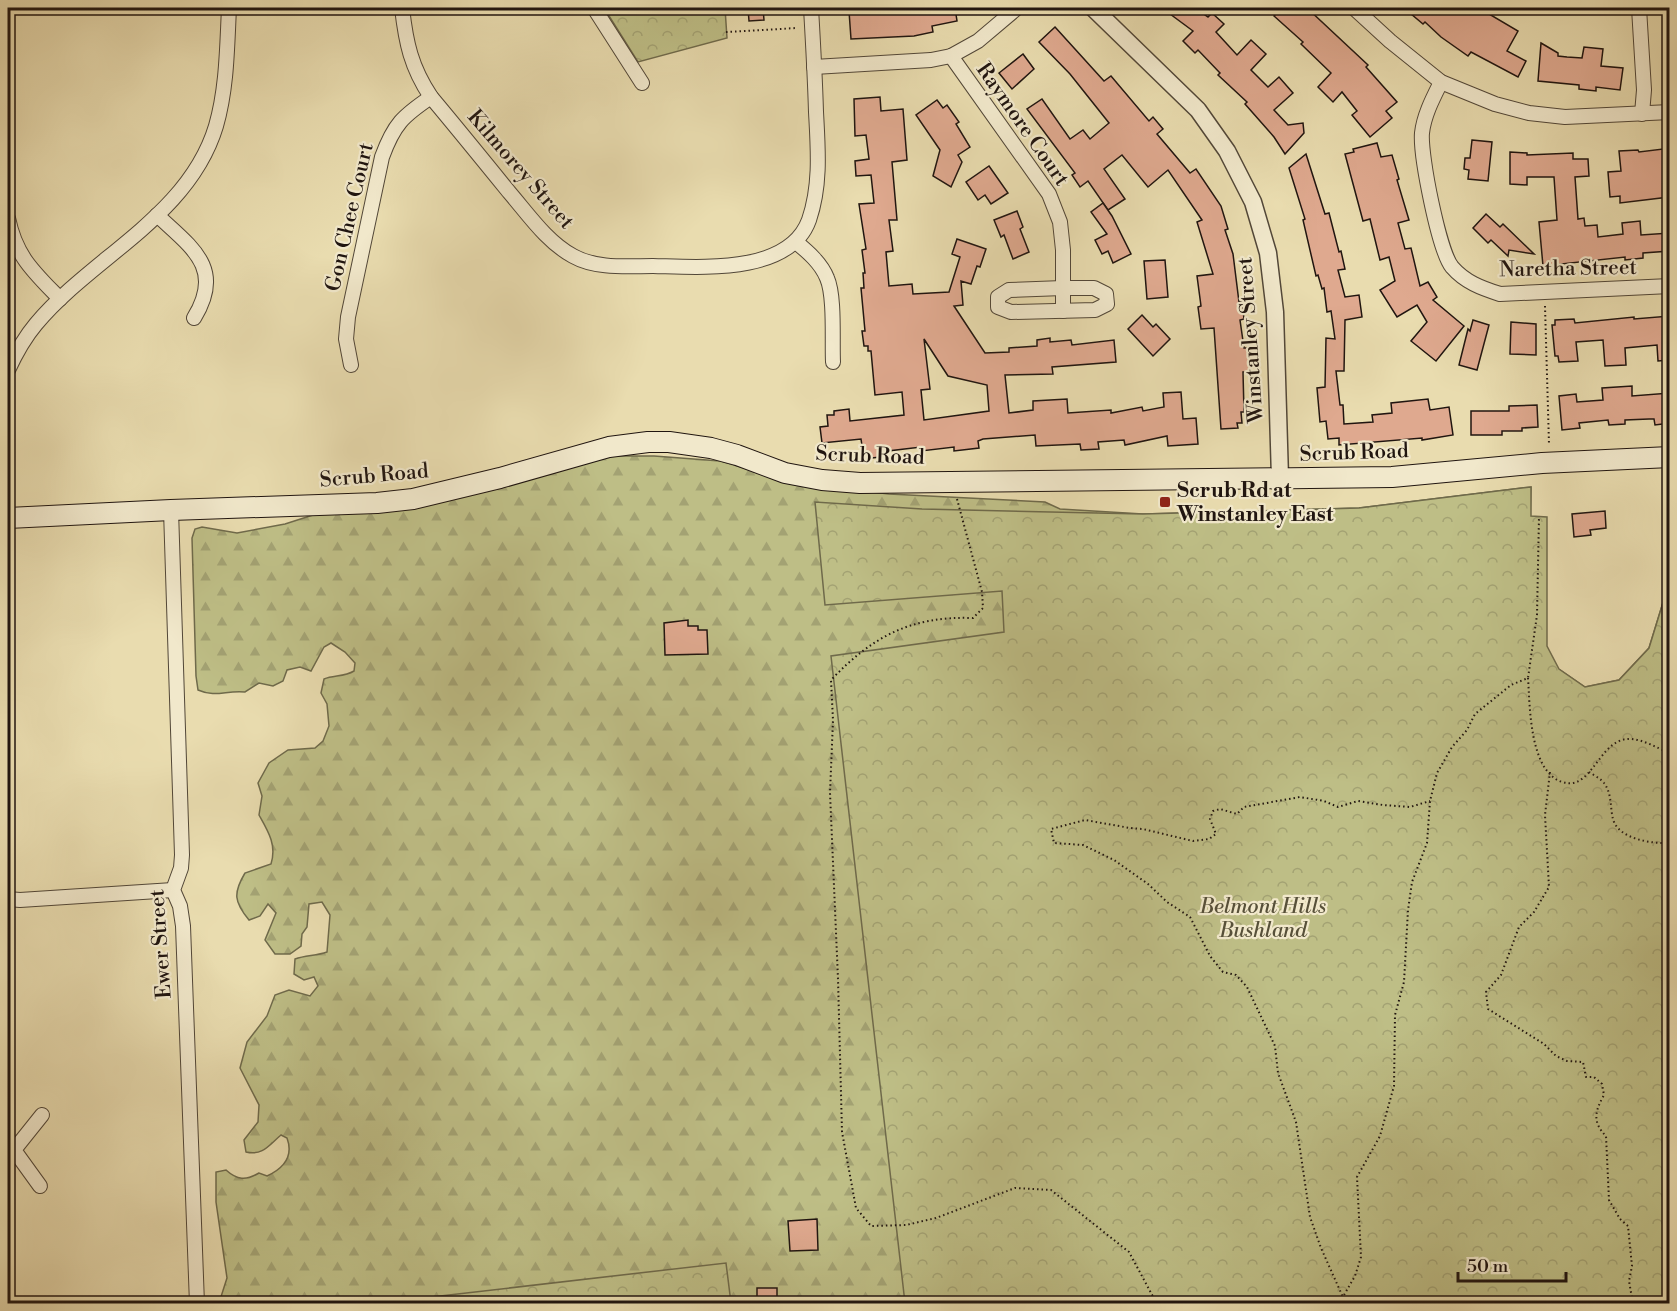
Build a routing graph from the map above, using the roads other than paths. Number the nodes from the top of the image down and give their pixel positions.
1 (9, 8) edge
2 (229, 8) edge
3 (402, 8) edge
4 (594, 8) edge
5 (811, 8) edge
6 (1017, 8) edge
7 (1093, 8) edge
8 (1354, 8) edge
9 (1639, 8) edge
10 (8, 12) edge
11 (951, 56) junction
12 (814, 68) junction
13 (1441, 82) junction
14 (642, 83) dead end
15 (431, 97) junction
16 (1670, 112) edge
17 (1642, 114) junction
18 (157, 215) junction
19 (8, 218) edge
20 (796, 242) junction
21 (1670, 286) edge
22 (1063, 288) junction
23 (60, 299) junction
24 (1063, 311) junction
25 (194, 318) dead end
26 (833, 362) dead end
27 (351, 365) dead end
28 (8, 370) edge
29 (1670, 457) edge
30 (1280, 478) junction
31 (171, 510) junction
32 (8, 518) edge
33 (173, 890) junction
34 (8, 899) edge
35 (42, 1115) dead end
36 (11, 1150) edge
37 (40, 1186) dead end
38 (197, 1304) edge

1 - 10 street
2 - 18 street
3 - 15 street, Kilmorey Street
4 - 14 street
5 - 12 street
6 - 11 street
7 - 30 street, Winstanley Street
8 - 13 street
9 - 17 street
11 - 12 street
11 - 22 street, Raymore Court
12 - 20 street
13 - 17 street
13 - 21 street, Naretha Street
15 - 20 street, Kilmorey Street
15 - 27 street, Gon Chee Court
16 - 17 street
18 - 23 street
18 - 25 street
19 - 23 street
20 - 26 street
22 - 24 street, Raymore Court
22 - 24 street
22 - 24 street
23 - 28 street
29 - 30 main road, Scrub Road
30 - 31 main road, Scrub Road
31 - 32 main road, Scrub Road
31 - 33 street, Ewer Street
33 - 34 street
33 - 38 street, Ewer Street
35 - 36 street
36 - 37 street

